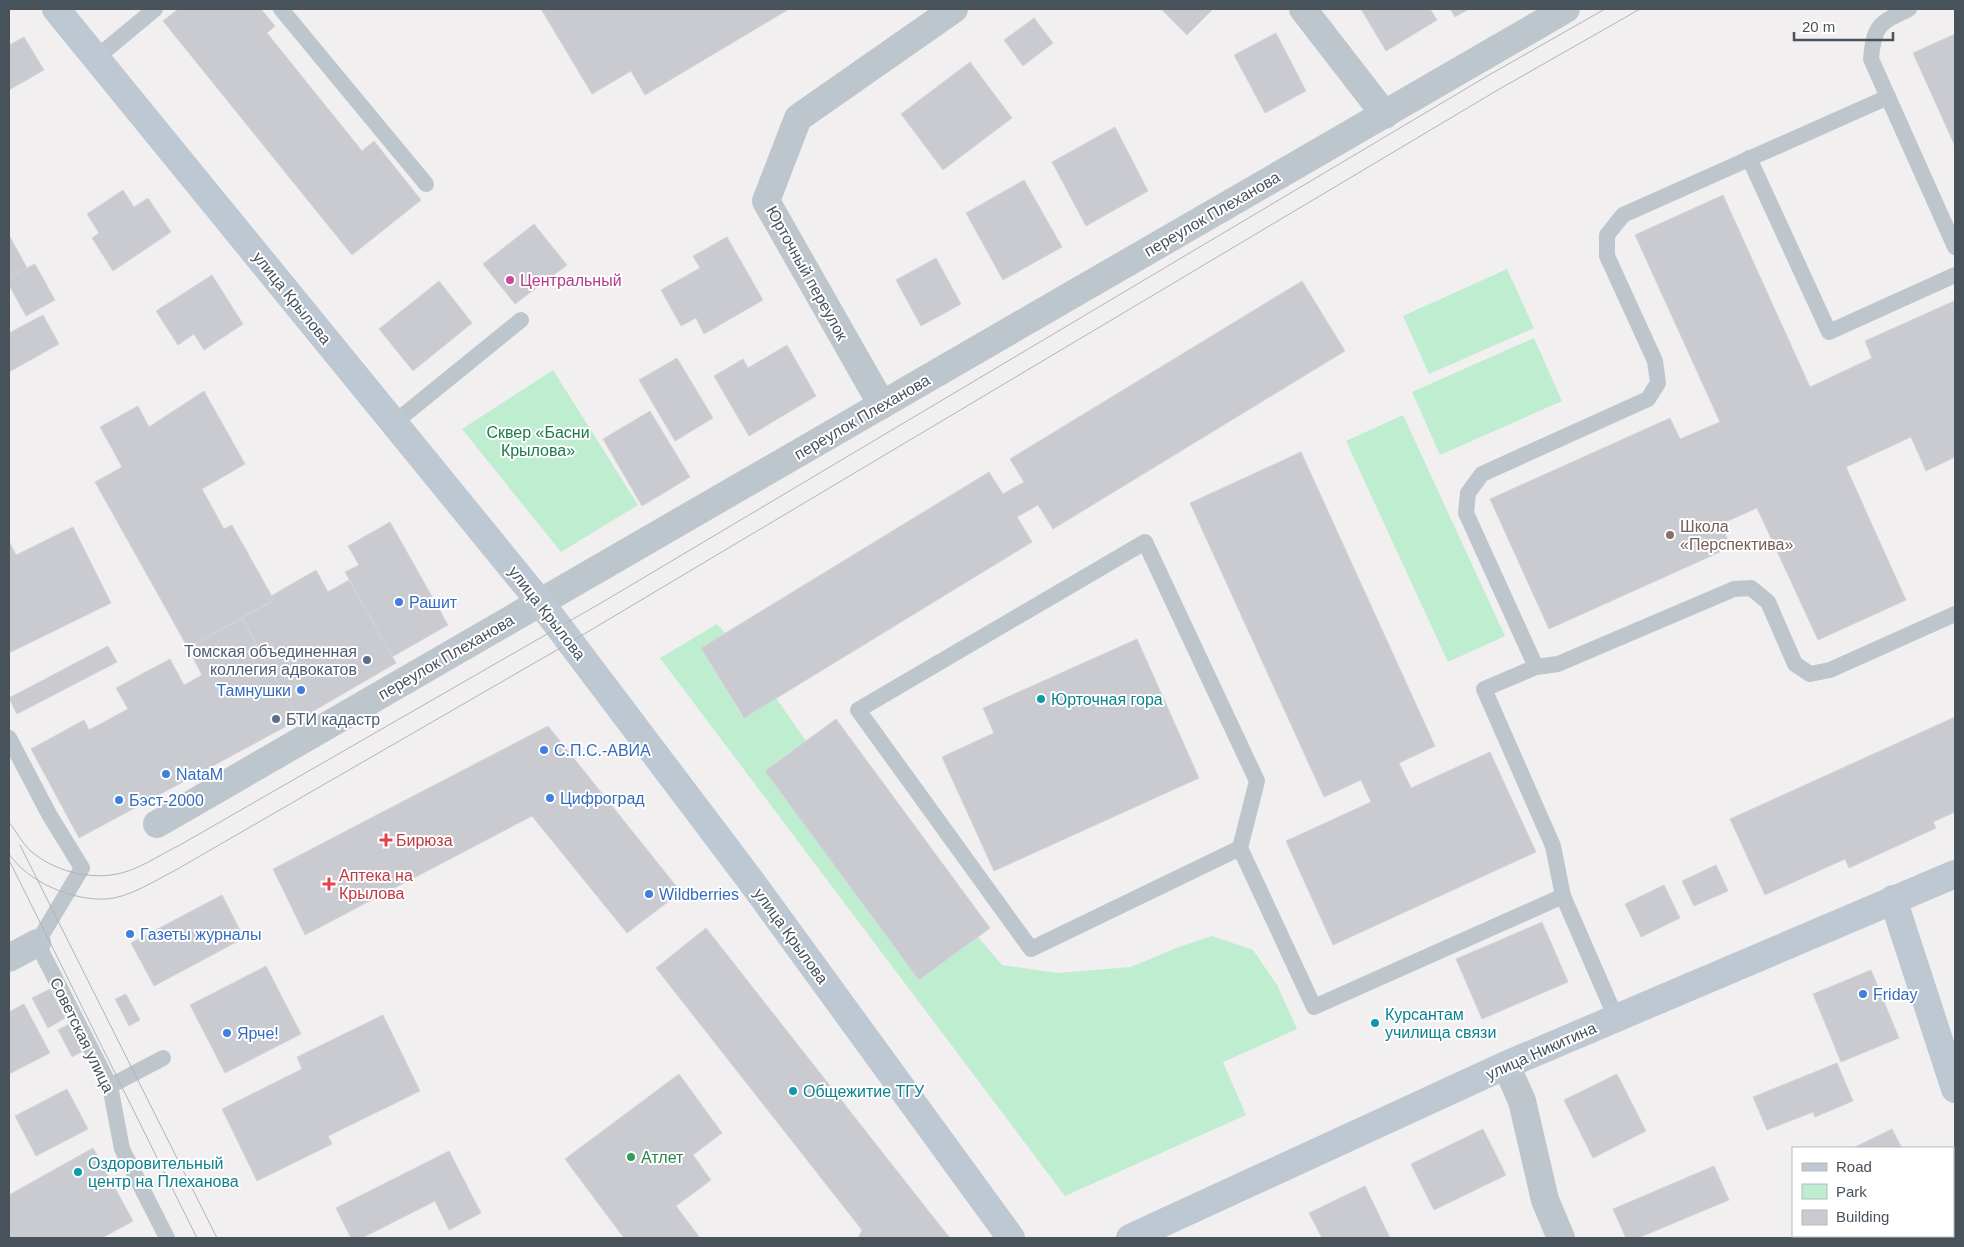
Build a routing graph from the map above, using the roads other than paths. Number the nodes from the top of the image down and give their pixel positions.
1 (56, 9) edge
2 (155, 9) edge
3 (281, 9) edge
4 (954, 9) edge
5 (1303, 9) edge
6 (1566, 9) edge
7 (1909, 9) edge
8 (96, 58) junction
9 (1888, 97) junction
10 (1385, 115) junction
11 (1750, 158) junction
12 (426, 184) dead end
13 (1955, 247) edge
14 (1955, 275) edge
15 (521, 320) dead end
16 (882, 405) junction
17 (394, 424) junction
18 (540, 602) junction
19 (1955, 614) edge
20 (1536, 666) junction
21 (9, 738) edge
22 (157, 824) dead end
23 (1240, 848) junction
24 (1955, 874) edge
25 (1563, 896) junction
26 (1892, 899) junction
27 (37, 943) junction
28 (9, 958) edge
29 (1616, 1018) junction
30 (164, 1058) dead end
31 (1506, 1065) junction
32 (110, 1086) junction
33 (1955, 1089) edge
34 (167, 1238) edge
35 (1011, 1238) edge
36 (1130, 1238) edge
37 (1561, 1238) edge

1 - 8 main road, улица Крылова
2 - 8 lane
3 - 12 lane
4 - 16 street, Юрточный переулок
5 - 10 street
6 - 10 street, переулок Плеханова
7 - 9 lane
8 - 17 main road, улица Крылова
9 - 11 lane
9 - 13 lane
10 - 16 street, переулок Плеханова
11 - 14 lane
11 - 20 lane
15 - 17 lane
16 - 18 street, переулок Плеханова
17 - 18 main road, улица Крылова
18 - 22 street, переулок Плеханова
18 - 35 main road, улица Крылова
19 - 20 lane
20 - 25 lane
21 - 27 lane
23 - 23 lane
23 - 25 lane
24 - 26 main road, улица Никитина
25 - 29 lane
26 - 29 main road, улица Никитина
26 - 33 main road
27 - 28 street
27 - 32 lane, Советская улица
29 - 31 main road, улица Никитина
30 - 32 lane
31 - 36 main road, улица Никитина
31 - 37 street
32 - 34 lane, Советская улица

